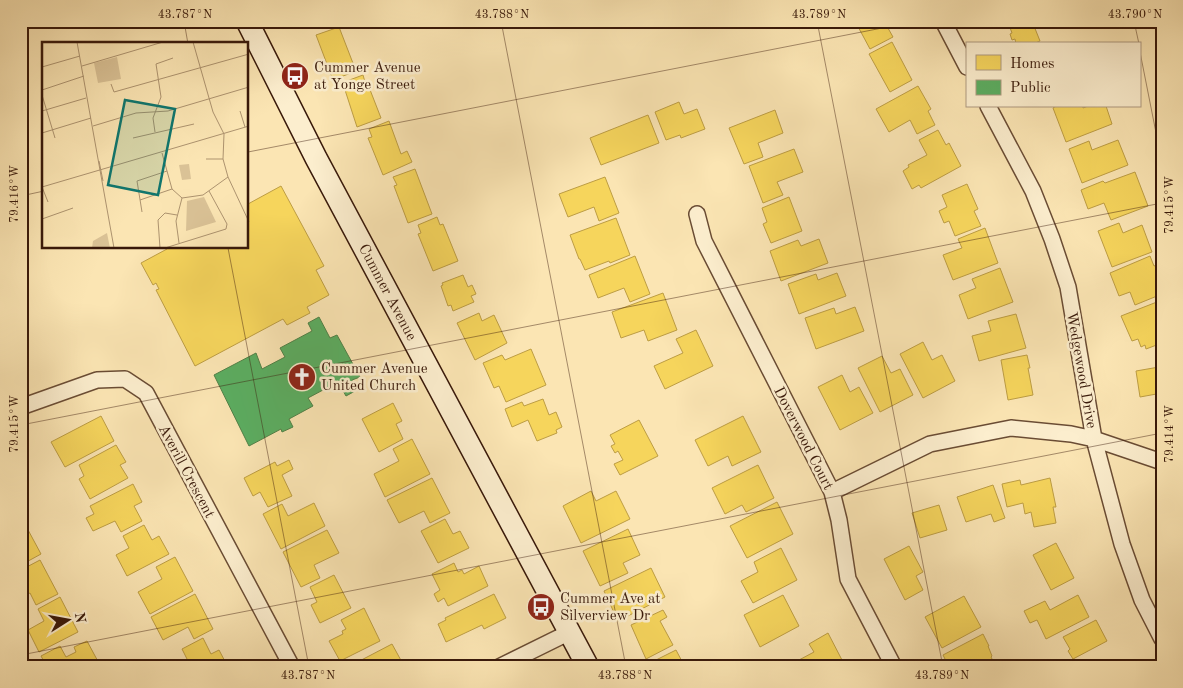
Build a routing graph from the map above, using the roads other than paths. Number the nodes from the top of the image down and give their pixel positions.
1 (247, 21) edge
2 (943, 21) edge
3 (966, 65) edge
4 (989, 108) edge
5 (696, 214) dead end
6 (21, 407) edge
7 (1094, 439) junction
8 (1162, 462) edge
9 (832, 492) junction
10 (570, 632) junction
11 (1162, 640) edge
12 (292, 667) edge
13 (499, 667) edge
14 (588, 667) edge
15 (894, 667) edge

1 - 10 street, Cummer Avenue
2 - 3 street
4 - 7 street, Wedgewood Drive
5 - 9 street, Doverwood Court
6 - 12 street, Averill Crescent
7 - 8 street
7 - 9 street
7 - 11 street, Wedgewood Drive
9 - 15 street, Doverwood Court
10 - 13 street
10 - 14 street, Cummer Avenue

